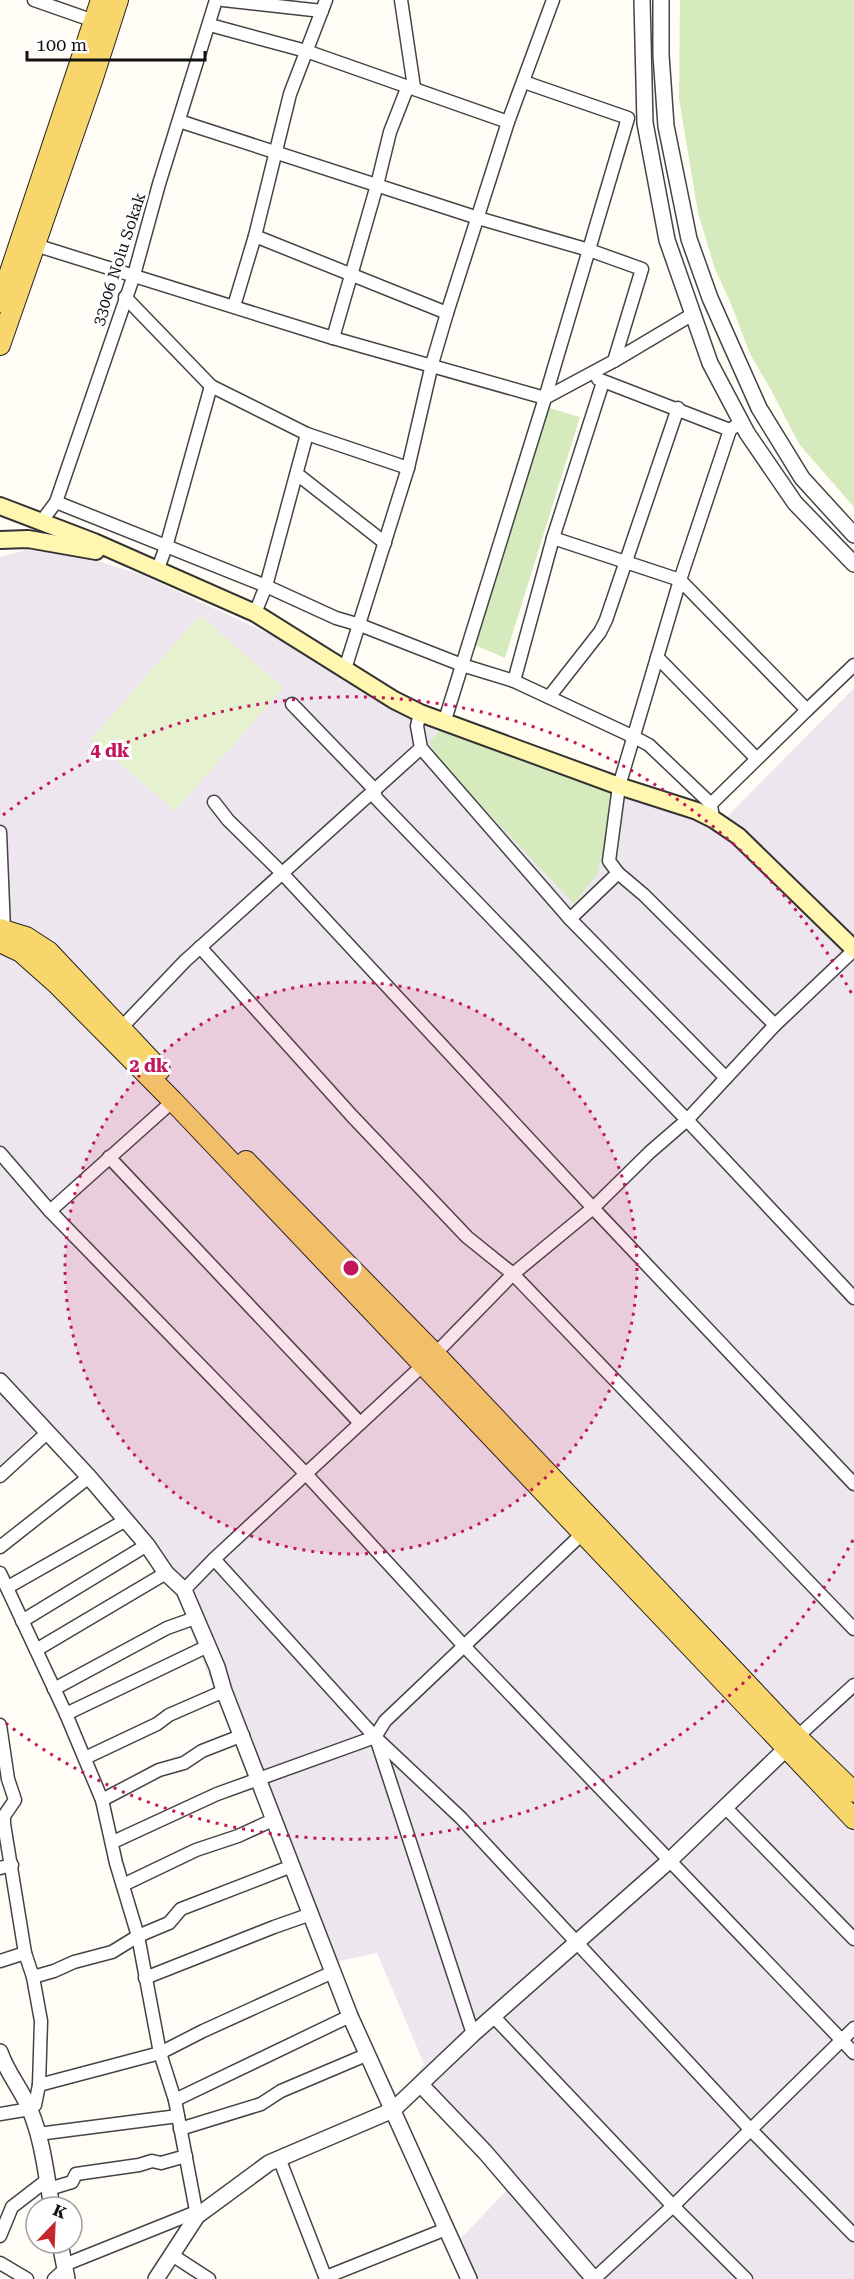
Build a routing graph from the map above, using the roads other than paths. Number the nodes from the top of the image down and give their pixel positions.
1 (34, 0) edge
2 (101, 0) edge
3 (118, 0) edge
4 (216, 0) edge
5 (223, 0) edge
6 (401, 0) edge
7 (553, 0) edge
8 (642, 0) edge
9 (661, 0) edge
10 (324, 5) edge
11 (94, 21) junction
12 (210, 25) junction
13 (306, 51) junction
14 (524, 82) junction
15 (411, 86) junction
16 (179, 121) junction
17 (508, 122) junction
18 (276, 153) junction
19 (377, 185) junction
20 (478, 218) junction
21 (255, 236) junction
22 (35, 245) junction
23 (589, 250) junction
24 (134, 275) junction
25 (351, 276) junction
26 (1, 292) edge
27 (125, 297) junction
28 (234, 306) junction
29 (447, 313) junction
30 (693, 314) junction
31 (333, 338) junction
32 (0, 345) edge
33 (614, 361) junction
34 (432, 364) junction
35 (588, 374) junction
36 (603, 381) junction
37 (211, 386) junction
38 (545, 398) junction
39 (678, 408) junction
40 (735, 426) junction
41 (307, 434) junction
42 (408, 468) junction
43 (297, 474) junction
44 (56, 502) junction
45 (0, 506) edge
46 (41, 522) junction
47 (854, 535) edge
48 (553, 538) junction
49 (0, 540) edge
50 (385, 543) junction
51 (166, 547) junction
52 (132, 560) junction
53 (627, 562) junction
54 (854, 564) edge
55 (157, 571) junction
56 (680, 580) junction
57 (266, 586) junction
58 (255, 612) junction
59 (360, 625) junction
60 (657, 657) junction
61 (462, 665) junction
62 (854, 665) edge
63 (345, 669) junction
64 (514, 681) junction
65 (549, 697) junction
66 (292, 704) dead end
67 (807, 710) junction
68 (420, 713) junction
69 (445, 720) junction
70 (634, 737) junction
71 (421, 748) junction
72 (756, 758) junction
73 (619, 786) junction
74 (374, 789) junction
75 (214, 802) dead end
76 (712, 811) junction
77 (0, 832) edge
78 (282, 873) junction
79 (618, 873) junction
80 (570, 919) junction
81 (1, 936) edge
82 (200, 947) junction
83 (854, 950) edge
84 (775, 1025) junction
85 (121, 1028) junction
86 (726, 1078) junction
87 (172, 1101) junction
88 (687, 1120) junction
89 (0, 1153) edge
90 (109, 1157) junction
91 (593, 1208) junction
92 (50, 1211) junction
93 (513, 1274) junction
94 (854, 1298) edge
95 (428, 1360) junction
96 (0, 1381) edge
97 (360, 1423) junction
98 (48, 1432) junction
99 (306, 1474) junction
100 (0, 1476) edge
101 (89, 1477) junction
102 (854, 1484) edge
103 (126, 1520) junction
104 (582, 1534) junction
105 (147, 1545) junction
106 (0, 1546) edge
107 (214, 1559) junction
108 (0, 1573) edge
109 (166, 1573) junction
110 (8, 1587) junction
111 (184, 1590) junction
112 (195, 1618) junction
113 (22, 1621) junction
114 (854, 1629) edge
115 (208, 1646) junction
116 (464, 1646) junction
117 (36, 1650) junction
118 (854, 1684) edge
119 (54, 1689) junction
120 (224, 1691) junction
121 (66, 1714) junction
122 (0, 1725) edge
123 (243, 1736) junction
124 (375, 1737) junction
125 (791, 1743) junction
126 (85, 1758) junction
127 (259, 1779) junction
128 (4, 1781) edge
129 (854, 1792) edge
130 (102, 1800) junction
131 (726, 1808) junction
132 (854, 1819) edge
133 (275, 1820) junction
134 (2, 1825) edge
135 (113, 1842) junction
136 (669, 1862) junction
137 (6, 1866) edge
138 (292, 1866) junction
139 (123, 1885) junction
140 (311, 1914) junction
141 (138, 1936) junction
142 (854, 1939) edge
143 (578, 1942) junction
144 (25, 1953) junction
145 (0, 1961) edge
146 (333, 1972) junction
147 (33, 1977) junction
148 (146, 1978) junction
149 (350, 2016) junction
150 (494, 2017) junction
151 (854, 2028) edge
152 (473, 2034) junction
153 (841, 2040) junction
154 (0, 2052) edge
155 (160, 2053) junction
156 (854, 2053) edge
157 (366, 2055) junction
158 (4, 2069) edge
159 (39, 2085) junction
160 (421, 2085) junction
161 (175, 2100) junction
162 (30, 2109) junction
163 (393, 2110) junction
164 (0, 2114) edge
165 (179, 2123) junction
166 (750, 2129) junction
167 (38, 2134) junction
168 (186, 2156) junction
169 (279, 2158) junction
170 (48, 2185) junction
171 (50, 2195) edge
172 (673, 2206) junction
173 (196, 2214) junction
174 (446, 2229) junction
175 (854, 2235) edge
176 (0, 2236) edge
177 (61, 2255) edge
178 (172, 2255) junction
179 (0, 2263) edge
180 (62, 2273) edge
181 (326, 2278) edge
182 (27, 2279) edge
183 (156, 2279) edge
184 (209, 2279) edge
185 (469, 2279) edge
186 (594, 2279) edge
187 (746, 2279) edge

1 - 11 street
2 - 11 main road
3 - 22 main road
4 - 12 street, 33006 Nolu Sokak
5 - 10 street
6 - 15 street
7 - 14 street
8 - 30 street
9 - 47 street
10 - 13 street
11 - 26 main road
12 - 13 street
12 - 16 street, 33006 Nolu Sokak
13 - 15 street
13 - 18 street
14 - 17 street
14 - 23 street
15 - 17 street
15 - 19 street
16 - 18 street
16 - 24 street, 33006 Nolu Sokak
17 - 20 street
18 - 19 street
18 - 21 street
19 - 20 street
19 - 25 street
20 - 23 street
20 - 29 street
21 - 25 street
21 - 28 street
22 - 24 street
22 - 32 main road
23 - 33 street
23 - 38 street
24 - 27 street, 33006 Nolu Sokak
24 - 28 street
25 - 29 street
25 - 31 street
27 - 37 street
27 - 44 street, 33006 Nolu Sokak
28 - 31 street
29 - 34 street
30 - 33 street
30 - 40 street
31 - 34 street
33 - 35 street
34 - 38 street
34 - 42 street
35 - 36 street
35 - 38 street
36 - 39 street
36 - 48 street
37 - 41 street
37 - 51 street
38 - 61 street
39 - 40 street
39 - 53 street
40 - 54 street
40 - 56 street
41 - 42 street
41 - 43 street
42 - 50 street
43 - 50 street
43 - 57 street
44 - 46 street, 33006 Nolu Sokak
44 - 51 street
45 - 46 main road
46 - 52 main road
48 - 53 street
48 - 64 street
49 - 52 main road
50 - 59 street
51 - 55 street
51 - 57 street
52 - 55 main road
53 - 56 street
53 - 65 street
55 - 58 main road
56 - 60 street
56 - 67 street
57 - 58 street
57 - 59 street
58 - 63 main road
59 - 61 street
59 - 63 street
60 - 70 street
60 - 72 street
61 - 64 street
61 - 69 street
62 - 67 street
63 - 68 main road
64 - 65 street
65 - 70 street
66 - 74 street
67 - 72 street
68 - 69 main road
68 - 71 street
69 - 73 main road
70 - 73 street
70 - 76 street
71 - 74 street
71 - 80 street
72 - 76 street
73 - 76 main road
73 - 79 street
74 - 78 street
74 - 88 street
75 - 78 street
76 - 83 main road
77 - 81 street
78 - 82 street
78 - 91 street
79 - 80 street
79 - 84 street
80 - 86 street
81 - 85 main road
81 - 87 main road
82 - 85 street
82 - 93 street
83 - 84 street
84 - 86 street
85 - 95 main road
86 - 88 street
87 - 90 street
87 - 95 main road
88 - 91 street
88 - 94 street
89 - 92 street
90 - 92 street
90 - 97 street
91 - 93 street
91 - 102 street
92 - 99 street
93 - 95 street
93 - 114 street
95 - 97 street
95 - 104 main road
95 - 125 main road
96 - 98 street
97 - 99 street
98 - 100 street
98 - 101 street
99 - 107 street
99 - 116 street
101 - 103 street
101 - 106 street
103 - 105 street
103 - 110 street
104 - 116 street
104 - 125 main road
105 - 109 street
105 - 113 street
107 - 111 street
107 - 124 street
108 - 110 street
109 - 111 street
109 - 117 street
110 - 113 street
111 - 112 street
112 - 115 street
112 - 119 street
113 - 117 street
115 - 120 street
115 - 121 street
116 - 124 street
116 - 136 street
117 - 119 street
118 - 125 street
119 - 121 street
120 - 123 street
120 - 126 street
121 - 126 street
122 - 128 street
123 - 127 street
123 - 130 street
124 - 127 street
124 - 143 street
124 - 152 street
125 - 129 main road
125 - 131 street
125 - 132 main road
126 - 130 street
127 - 133 street
127 - 135 street
128 - 134 street
130 - 135 street
131 - 136 street
131 - 142 street
133 - 138 street
133 - 139 street
134 - 137 street
135 - 139 street
136 - 143 street
136 - 153 street
137 - 144 street
138 - 140 street
138 - 141 street
139 - 141 street
140 - 146 street
140 - 148 street
141 - 147 street
141 - 148 street
143 - 150 street
143 - 166 street
144 - 145 street
144 - 147 street
146 - 149 street
146 - 155 street
147 - 159 street
148 - 155 street
149 - 157 street
149 - 161 street
150 - 152 street
150 - 172 street
151 - 153 street
152 - 160 street
153 - 156 street
153 - 166 street
154 - 158 street
155 - 159 street
155 - 161 street
157 - 163 street
157 - 165 street
158 - 162 street
159 - 162 street
160 - 163 street
160 - 186 street
161 - 165 street
162 - 164 street
162 - 167 street
163 - 169 street
163 - 174 street
165 - 167 street
165 - 168 street
166 - 172 street
166 - 175 street
167 - 170 street
168 - 170 street
168 - 173 street
169 - 173 street
169 - 181 street
170 - 171 street
170 - 176 street
172 - 186 street
172 - 187 street
173 - 178 street
173 - 180 street
174 - 181 street
174 - 185 street
177 - 180 street
178 - 183 street
178 - 184 street
179 - 182 street

